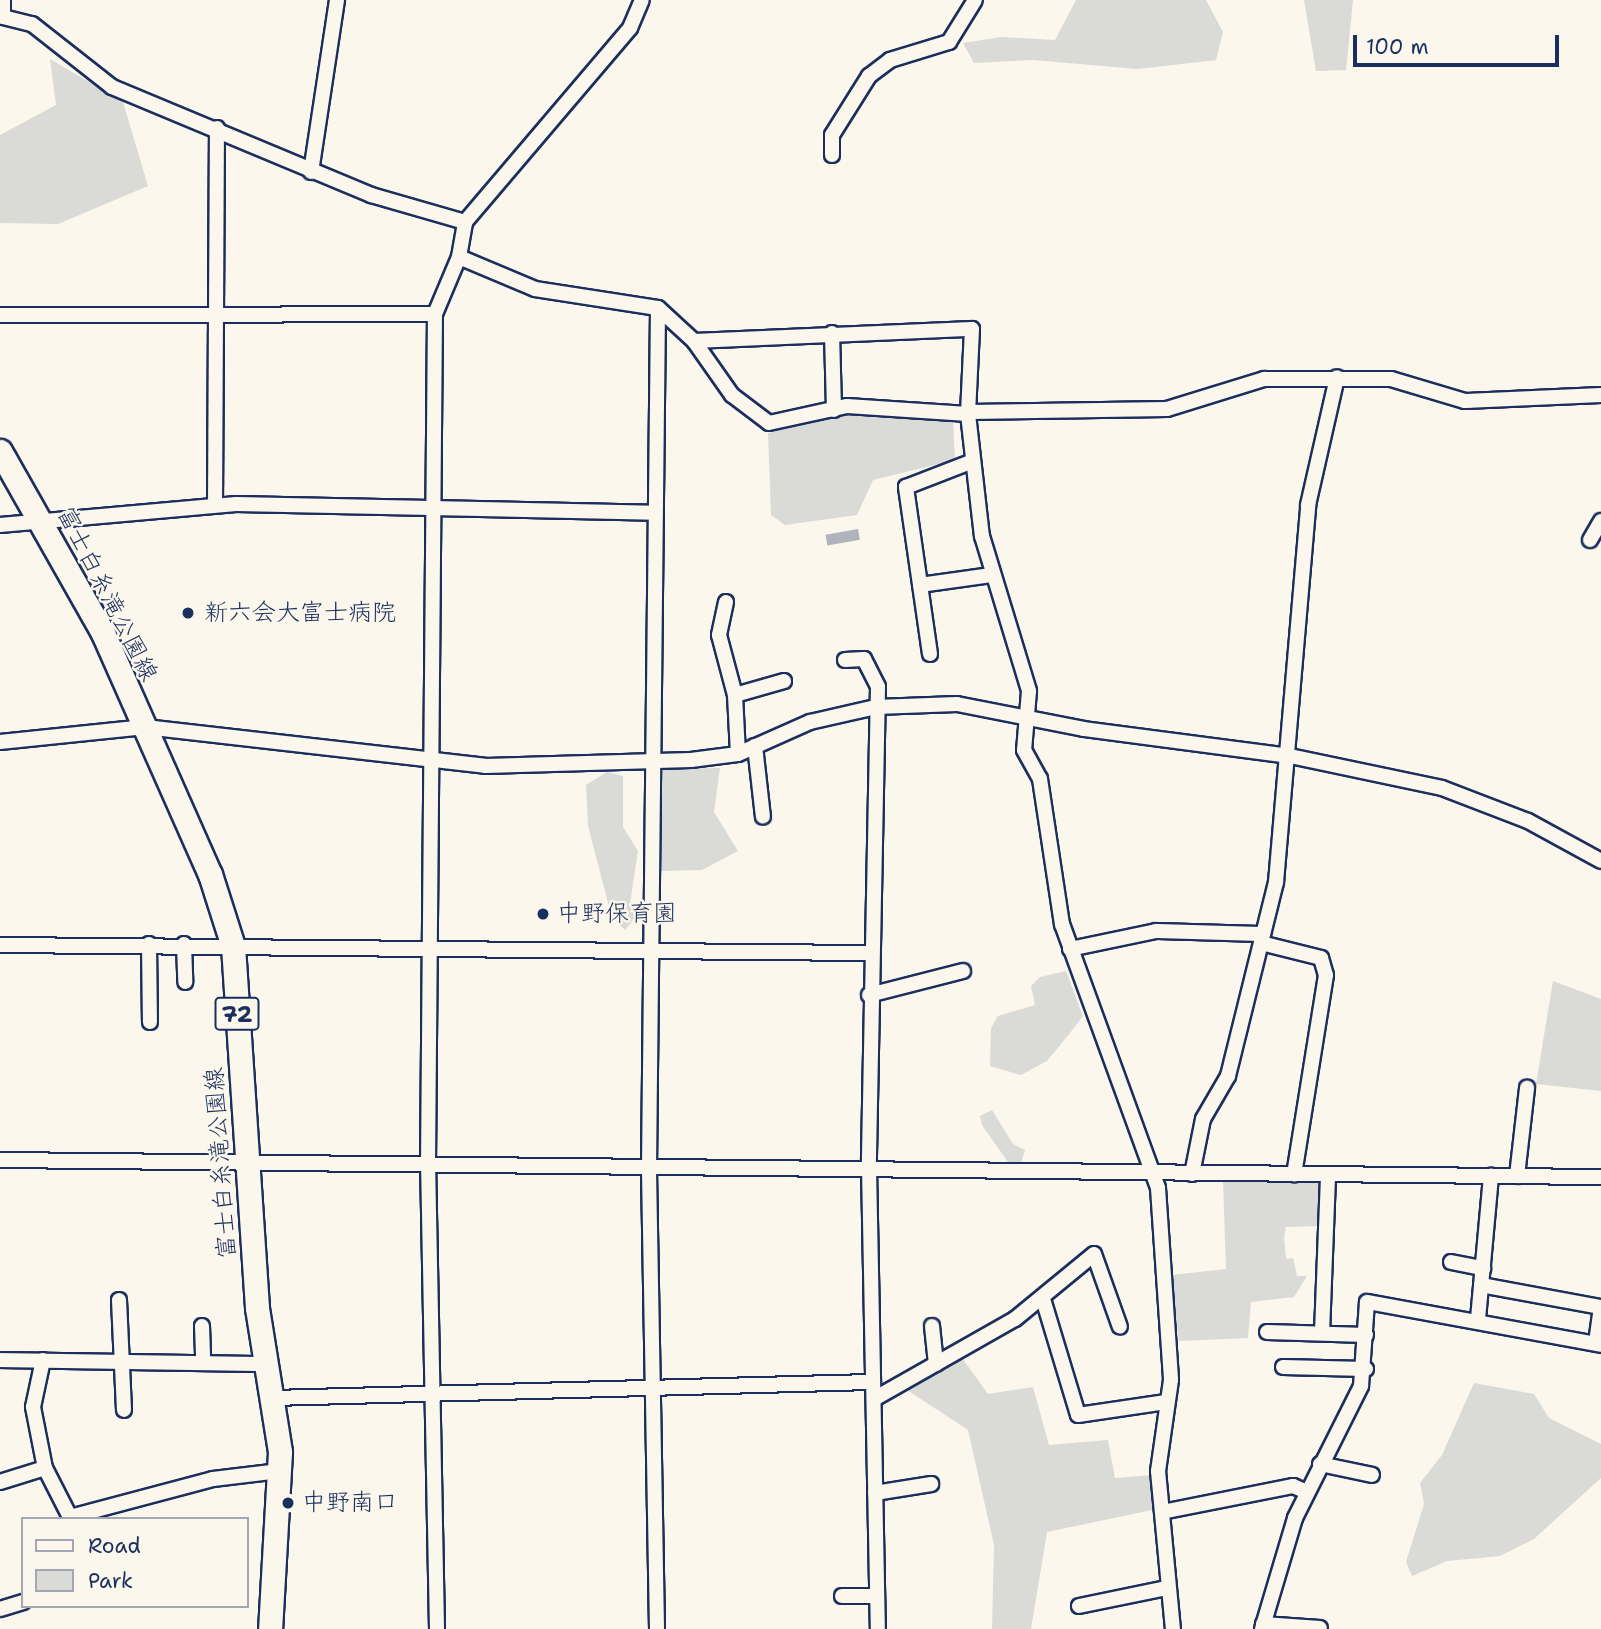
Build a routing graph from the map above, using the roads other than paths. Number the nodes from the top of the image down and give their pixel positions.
1 (4, 0) edge
2 (337, 0) edge
3 (642, 0) edge
4 (975, 0) edge
5 (217, 128) junction
6 (832, 155) dead end
7 (311, 172) junction
8 (465, 222) junction
9 (459, 257) junction
10 (659, 308) junction
11 (215, 313) junction
12 (435, 314) junction
13 (0, 315) edge
14 (832, 332) junction
15 (694, 341) junction
16 (1337, 377) junction
17 (1601, 395) edge
18 (834, 410) junction
19 (968, 413) junction
20 (0, 451) edge
21 (973, 461) junction
22 (215, 505) junction
23 (436, 508) junction
24 (654, 513) junction
25 (41, 521) junction
26 (1601, 521) edge
27 (0, 525) edge
28 (1590, 540) dead end
29 (991, 575) junction
30 (920, 585) junction
31 (726, 602) dead end
32 (930, 654) dead end
33 (845, 660) dead end
34 (784, 681) dead end
35 (735, 695) junction
36 (876, 707) junction
37 (1028, 716) junction
38 (145, 727) junction
39 (0, 742) edge
40 (755, 746) junction
41 (738, 754) junction
42 (1290, 756) junction
43 (433, 761) junction
44 (651, 761) junction
45 (763, 817) dead end
46 (1601, 861) edge
47 (1262, 938) junction
48 (0, 944) edge
49 (149, 944) junction
50 (184, 944) junction
51 (233, 946) junction
52 (429, 947) junction
53 (651, 949) junction
54 (1070, 949) junction
55 (869, 954) junction
56 (963, 971) dead end
57 (186, 982) dead end
58 (869, 995) junction
59 (150, 1022) dead end
60 (1527, 1088) dead end
61 (0, 1160) edge
62 (247, 1163) junction
63 (428, 1165) junction
64 (869, 1167) junction
65 (649, 1168) junction
66 (1154, 1171) junction
67 (1192, 1174) junction
68 (1294, 1174) junction
69 (1328, 1175) junction
70 (1491, 1176) junction
71 (1517, 1176) junction
72 (1601, 1177) edge
73 (1451, 1262) dead end
74 (1483, 1268) junction
75 (1481, 1285) junction
76 (1043, 1299) junction
77 (118, 1300) dead end
78 (1478, 1319) junction
79 (202, 1326) dead end
80 (932, 1326) dead end
81 (1120, 1327) dead end
82 (1267, 1332) dead end
83 (1322, 1334) junction
84 (1366, 1335) junction
85 (1599, 1345) edge
86 (0, 1360) edge
87 (43, 1360) junction
88 (119, 1362) junction
89 (203, 1363) junction
90 (266, 1364) junction
91 (936, 1364) junction
92 (1283, 1367) dead end
93 (1366, 1369) junction
94 (870, 1382) junction
95 (653, 1391) junction
96 (432, 1394) junction
97 (272, 1398) junction
98 (874, 1399) junction
99 (1166, 1402) junction
100 (124, 1410) dead end
101 (1320, 1464) junction
102 (45, 1468) junction
103 (280, 1471) junction
104 (1372, 1475) dead end
105 (0, 1482) edge
106 (931, 1483) dead end
107 (1307, 1492) junction
108 (875, 1493) junction
109 (1163, 1512) junction
110 (1167, 1588) junction
111 (842, 1596) dead end
112 (877, 1596) junction
113 (21, 1603) edge
114 (1079, 1606) dead end
115 (0, 1609) edge
116 (1262, 1626) edge
117 (1320, 1628) edge
118 (270, 1629) edge
119 (437, 1629) edge
120 (657, 1629) edge
121 (877, 1629) edge
122 (1173, 1629) edge

1 - 5 street
2 - 7 street
3 - 8 street
4 - 6 street
5 - 7 street
5 - 11 street
7 - 8 street
8 - 9 street
9 - 10 street
9 - 12 street
10 - 15 street
10 - 24 street
11 - 12 street
11 - 13 street
11 - 22 street
12 - 23 street
14 - 15 street
14 - 18 street
14 - 19 street
15 - 18 street
16 - 17 street
16 - 19 street
16 - 42 street
18 - 19 street
19 - 21 street
20 - 25 main road, 富士白糸滝公園線 / 72
21 - 29 street
21 - 30 street
22 - 23 street
22 - 25 street
23 - 24 street
23 - 43 street
24 - 44 street
25 - 27 street
25 - 38 main road, 富士白糸滝公園線 / 72
26 - 28 street
29 - 30 street
29 - 37 street
30 - 32 street
31 - 35 street
33 - 36 street
34 - 35 street
35 - 41 street
36 - 37 street
36 - 40 street
36 - 55 street
37 - 42 street
37 - 54 street
38 - 39 street
38 - 43 street
38 - 51 main road, 富士白糸滝公園線 / 72
40 - 41 street
40 - 45 street
41 - 44 street
42 - 46 street
42 - 47 street
43 - 44 street
43 - 52 street
44 - 53 street
47 - 54 street
47 - 67 street
47 - 68 street
48 - 49 street
49 - 50 street
49 - 59 street
50 - 51 street
50 - 57 street
51 - 52 street
51 - 62 main road, 富士白糸滝公園線 / 72
52 - 53 street
52 - 63 street
53 - 55 street
53 - 65 street
54 - 66 street
55 - 58 street
56 - 58 street
58 - 64 street
60 - 71 street
61 - 62 street
62 - 63 street
62 - 90 main road, 富士白糸滝公園線 / 72
63 - 65 street
63 - 96 street
64 - 65 street
64 - 66 street
64 - 94 street
65 - 95 street
66 - 67 street
66 - 99 street
67 - 68 street
68 - 69 street
69 - 70 street
69 - 83 street
70 - 71 street
70 - 74 street
71 - 72 street
73 - 74 street
74 - 75 street
75 - 78 street
75 - 85 street
76 - 81 street
76 - 91 street
76 - 99 street
77 - 88 street
78 - 84 street
78 - 85 street
79 - 89 street
80 - 91 street
82 - 83 street
83 - 84 street
84 - 93 street
86 - 87 street
87 - 88 street
87 - 102 street
88 - 89 street
88 - 100 street
89 - 90 street
90 - 97 main road, 富士白糸滝公園線 / 72
91 - 98 street
92 - 93 street
93 - 101 street
94 - 95 street
94 - 98 street
95 - 96 street
95 - 120 street
96 - 97 street
96 - 119 street
97 - 103 main road, 富士白糸滝公園線 / 72
98 - 108 street
99 - 109 street
101 - 104 street
101 - 107 street
102 - 103 street
102 - 105 street
103 - 118 main road, 富士白糸滝公園線 / 72
106 - 108 street
107 - 109 street
107 - 116 street
108 - 112 street
109 - 110 street
110 - 114 street
110 - 122 street
111 - 112 street
112 - 121 street
113 - 115 street
116 - 117 street

